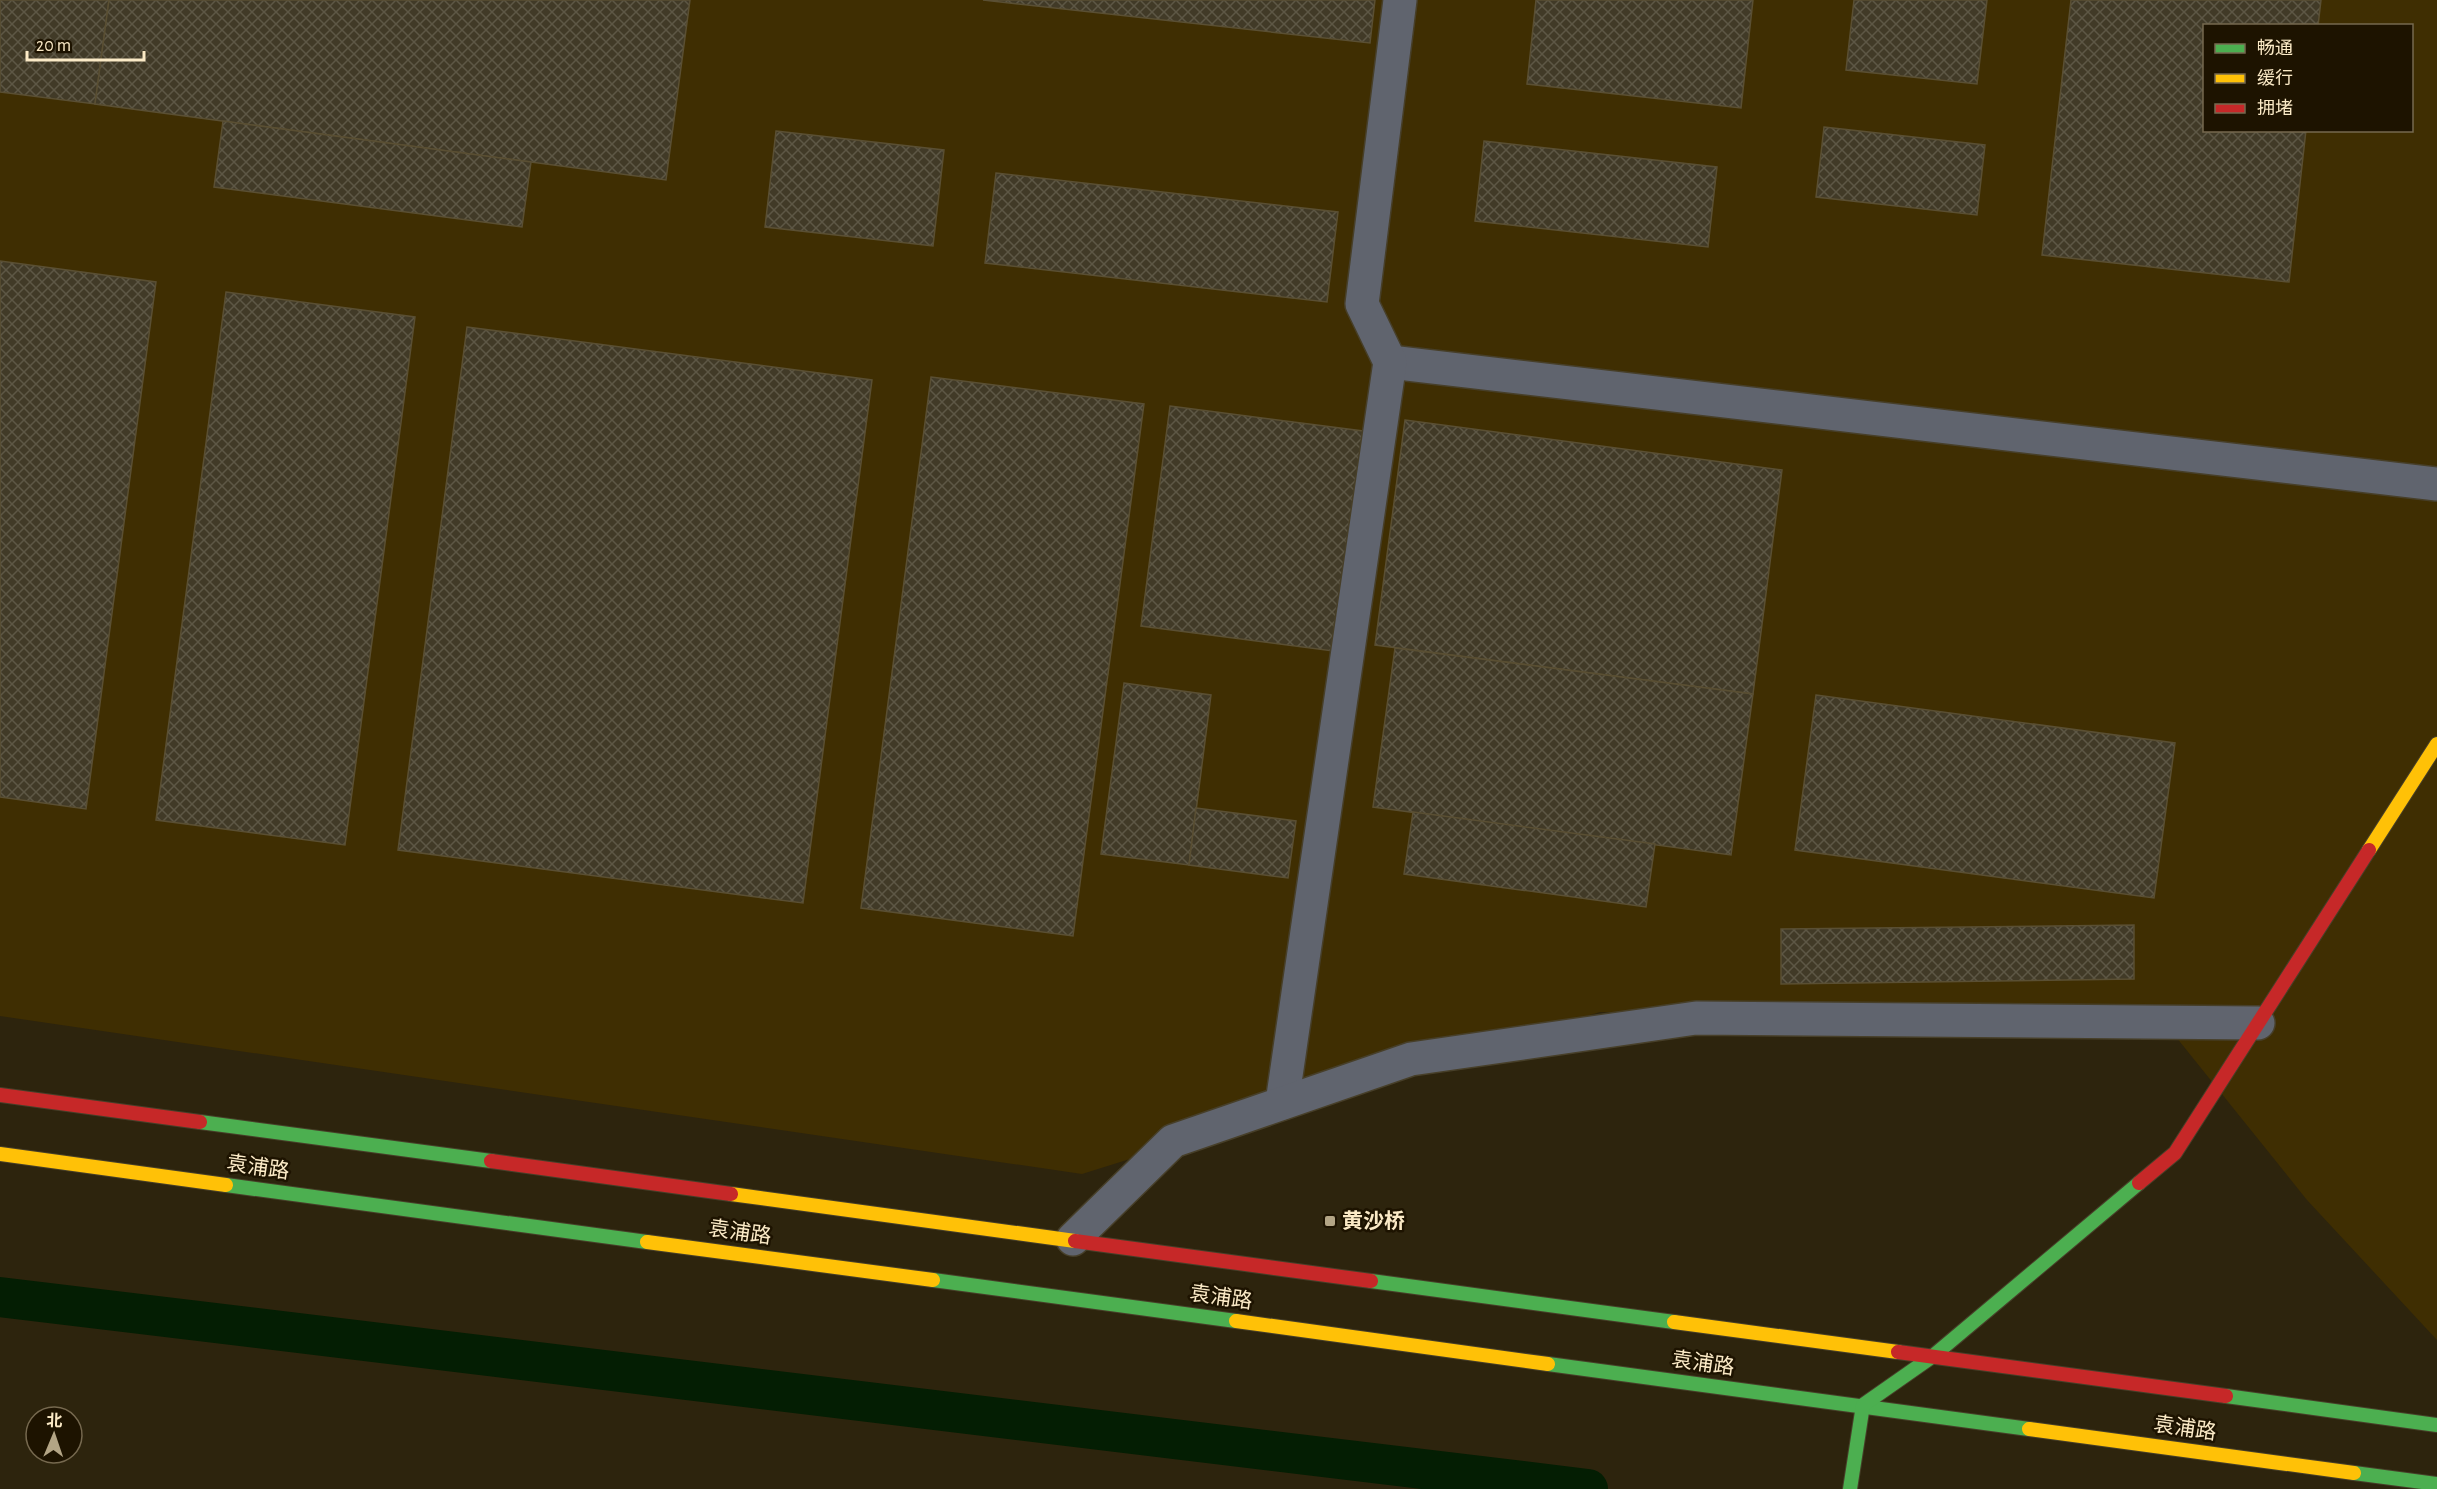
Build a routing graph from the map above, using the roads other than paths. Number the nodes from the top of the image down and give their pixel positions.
1 (1400, 0) edge
2 (1390, 362) junction
3 (2437, 484) edge
4 (2437, 744) edge
5 (2258, 1023) junction
6 (0, 1095) edge
7 (1281, 1103) junction
8 (0, 1154) edge
9 (1073, 1239) junction
10 (1933, 1356) junction
11 (1863, 1405) junction
12 (2437, 1425) edge
13 (2437, 1484) edge
14 (1850, 1489) edge

1 - 2 street
2 - 3 street
2 - 7 street
4 - 5 main road
5 - 7 street
5 - 10 main road
6 - 9 main road, 袁浦路
7 - 9 street
8 - 11 main road, 袁浦路
9 - 10 main road, 袁浦路
10 - 11 main road
10 - 12 main road, 袁浦路
11 - 13 main road, 袁浦路
11 - 14 main road

